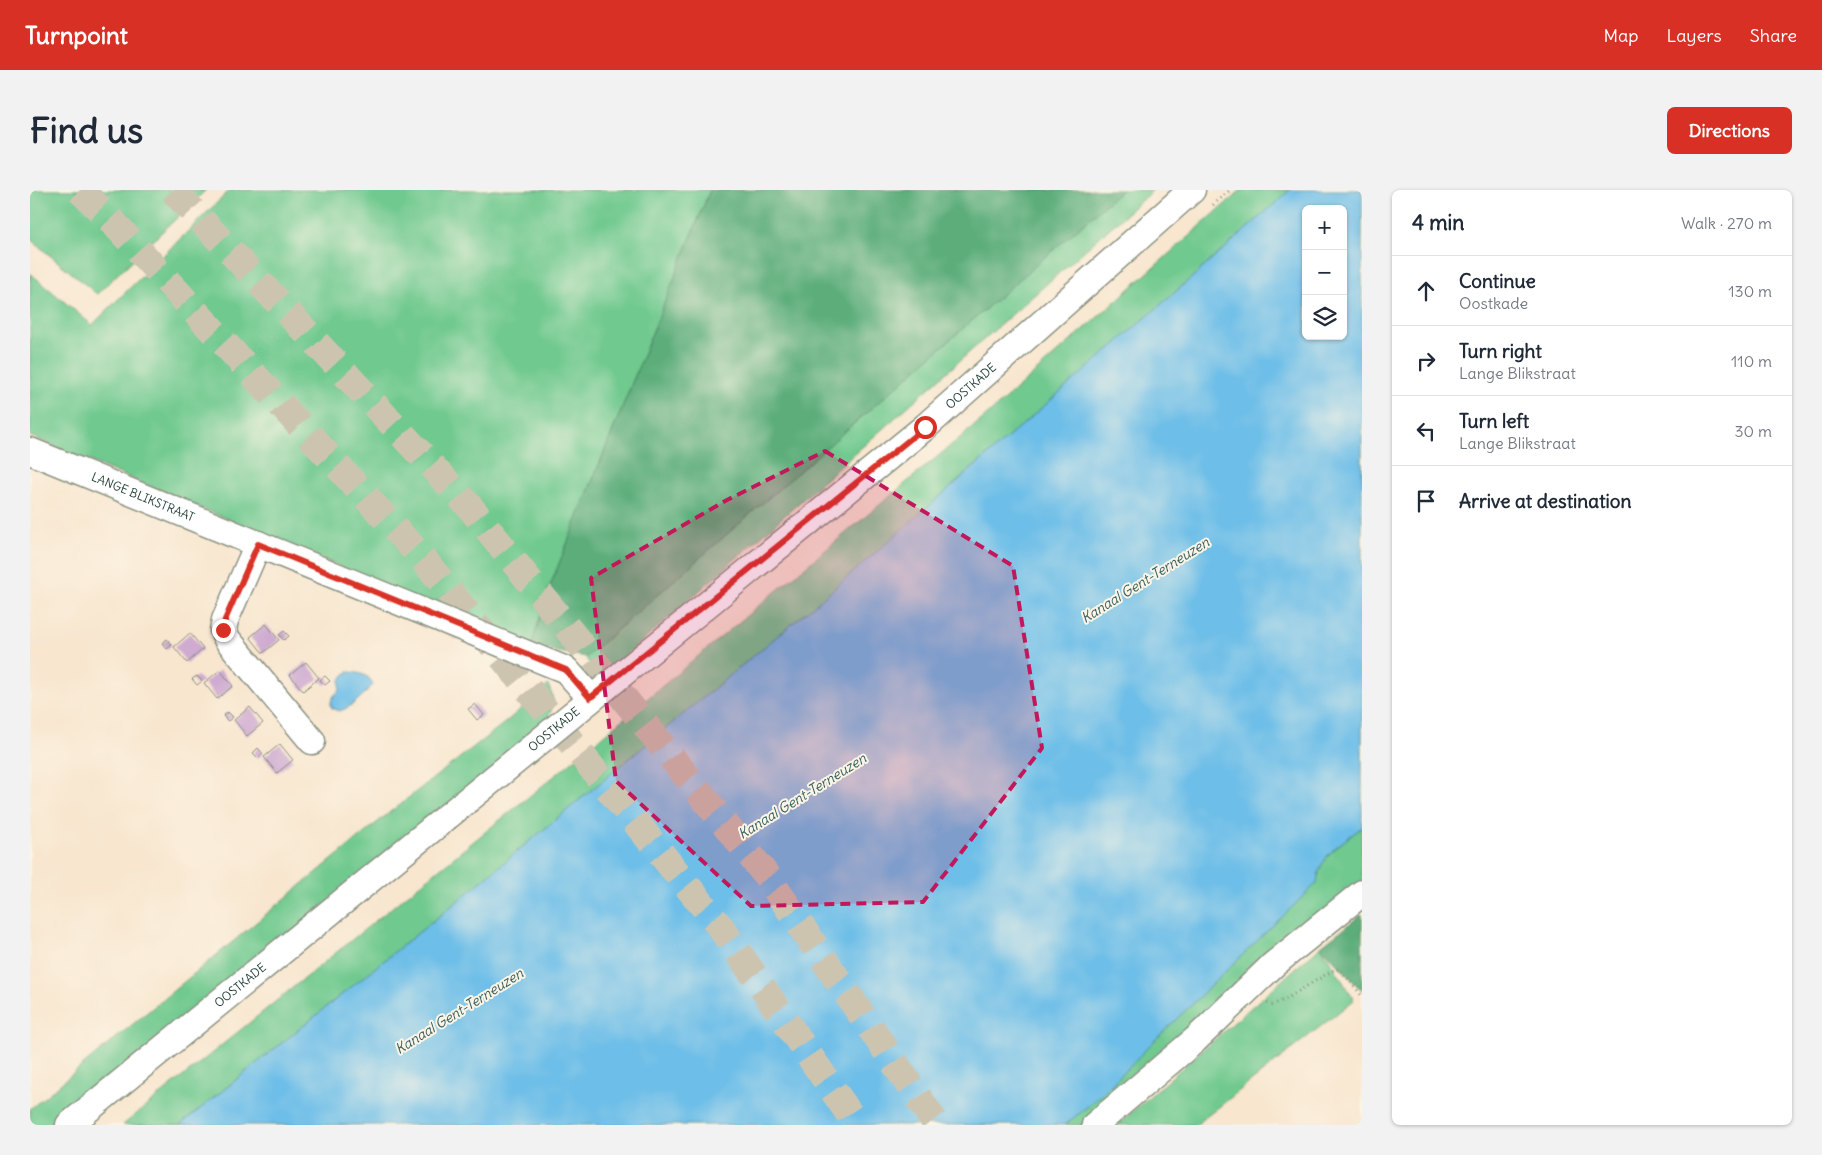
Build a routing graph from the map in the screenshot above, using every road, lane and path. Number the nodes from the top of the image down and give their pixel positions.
1 (1192, 190) edge
2 (30, 451) edge
3 (258, 544) junction
4 (590, 698) junction
5 (312, 741) dead end
6 (1362, 893) edge
7 (1243, 993) junction
8 (1362, 996) edge
9 (69, 1125) edge
10 (1095, 1125) edge

1 - 4 street, OOSTKADE
2 - 3 street, LANGE BLIKSTRAAT
3 - 4 street, LANGE BLIKSTRAAT
3 - 5 street
4 - 9 street, OOSTKADE
6 - 7 street
7 - 8 path
7 - 10 street

